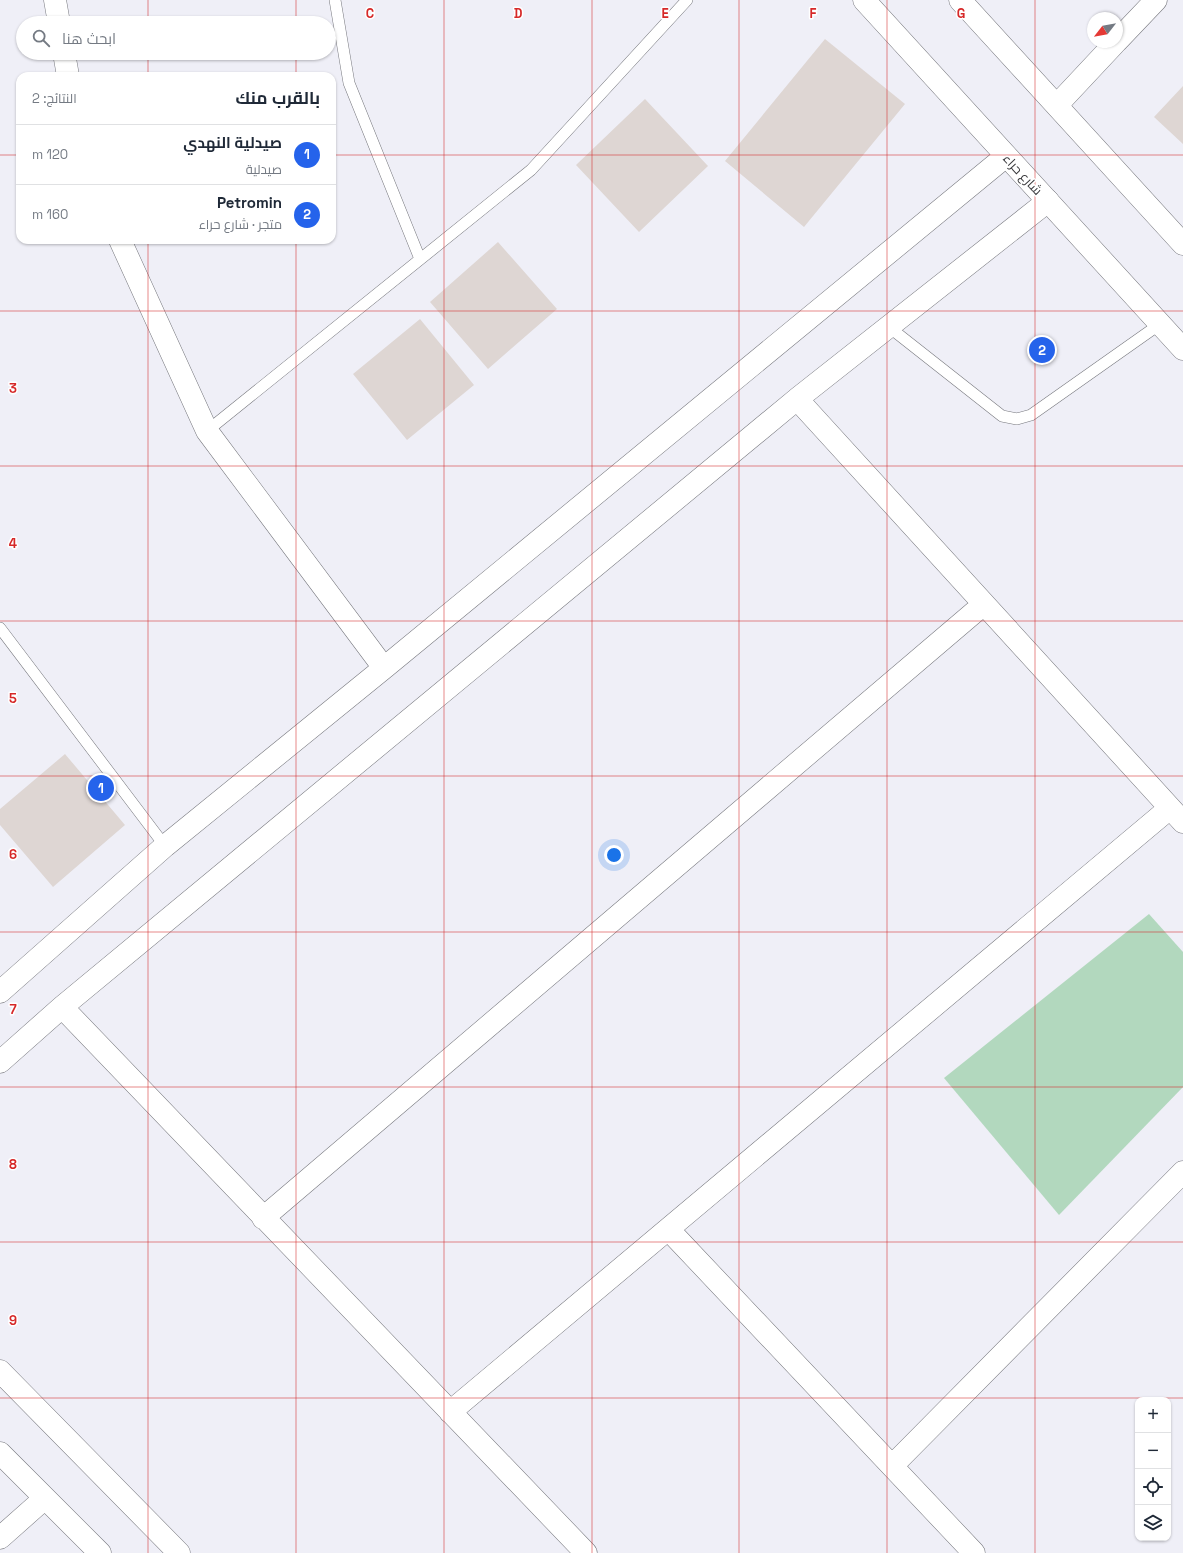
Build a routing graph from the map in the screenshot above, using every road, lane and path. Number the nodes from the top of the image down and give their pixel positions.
1 (55, 0) edge
2 (335, 0) edge
3 (687, 0) edge
4 (864, 0) edge
5 (960, 0) edge
6 (1156, 0) edge
7 (58, 16) edge
8 (1123, 36) edge
9 (1111, 48) edge
10 (65, 60) edge
11 (67, 72) edge
12 (1056, 105) junction
13 (1006, 156) junction
14 (1048, 201) junction
15 (122, 244) edge
16 (1183, 244) edge
17 (420, 259) junction
18 (1160, 324) junction
19 (889, 327) junction
20 (1183, 349) edge
21 (797, 399) junction
22 (207, 431) junction
23 (984, 604) junction
24 (0, 628) edge
25 (384, 668) junction
26 (1177, 815) edge
27 (165, 846) junction
28 (0, 992) edge
29 (62, 1007) junction
30 (0, 1062) edge
31 (1183, 1172) edge
32 (263, 1218) junction
33 (668, 1229) junction
34 (0, 1371) edge
35 (450, 1412) junction
36 (0, 1453) edge
37 (892, 1466) junction
38 (46, 1498) junction
39 (0, 1538) edge
40 (100, 1553) edge
41 (179, 1553) edge
42 (586, 1553) edge
43 (974, 1553) edge

1 - 7 street
2 - 17 lane
3 - 17 lane
4 - 13 street, شارع حراء
5 - 12 street
6 - 8 street
9 - 12 street
10 - 11 street
12 - 16 street
13 - 14 street, شارع حراء
13 - 25 street
14 - 18 street, شارع حراء
14 - 19 street
15 - 22 street
17 - 22 lane
18 - 19 lane
18 - 20 street, شارع حراء
19 - 21 street
21 - 23 street
21 - 29 street
22 - 25 street
23 - 26 street
23 - 32 street
24 - 27 lane
25 - 27 street
26 - 33 street
27 - 28 street
29 - 30 street
29 - 32 street
31 - 37 street
32 - 35 street
33 - 35 street
33 - 37 street
34 - 41 street
35 - 42 street
36 - 38 street
37 - 43 street
38 - 39 street
38 - 40 street

